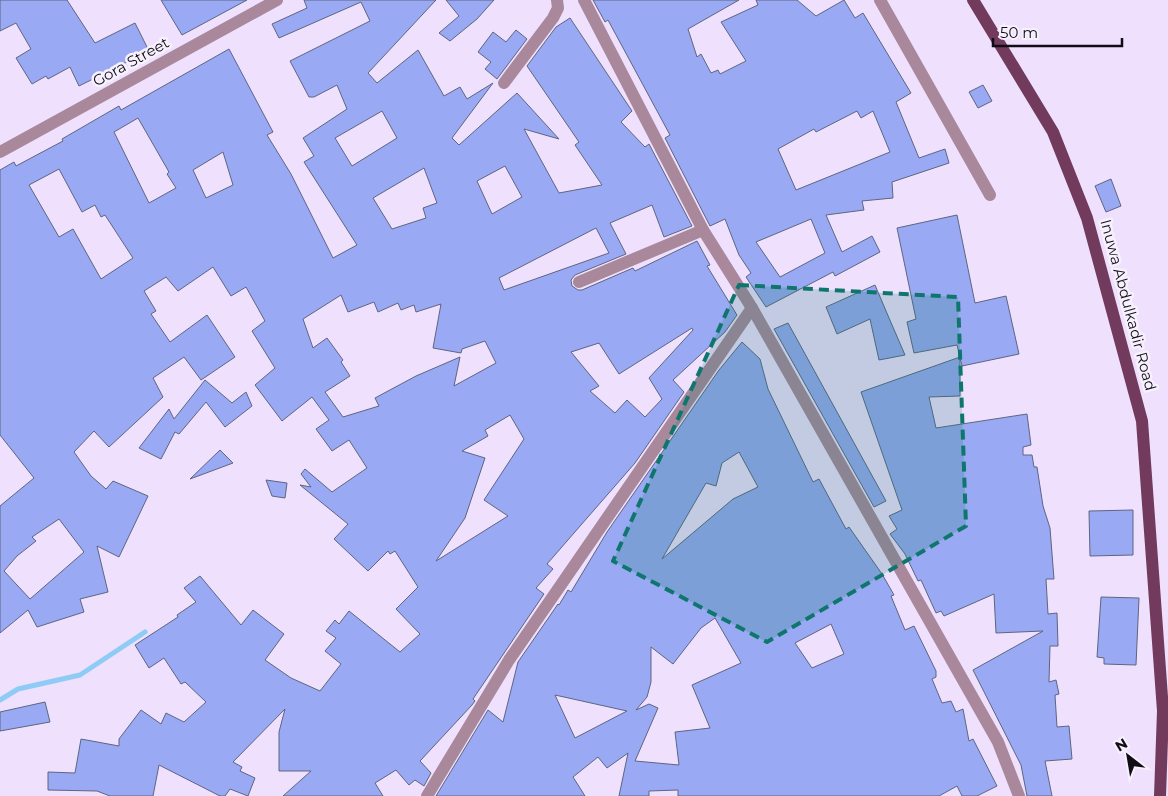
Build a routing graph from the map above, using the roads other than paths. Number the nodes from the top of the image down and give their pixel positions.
1 (278, 0) edge
2 (557, 0) edge
3 (584, 0) edge
4 (880, 0) edge
5 (972, 0) edge
6 (504, 83) dead end
7 (0, 152) edge
8 (990, 195) dead end
9 (703, 230) junction
10 (579, 282) dead end
11 (752, 308) junction
12 (1166, 711) edge
13 (427, 796) edge
14 (1019, 796) edge
15 (1160, 796) edge

1 - 7 street, Gora Street
2 - 6 street
3 - 9 street
4 - 8 street
5 - 12 main road, Inuwa Abdulkadir Road
9 - 10 street
9 - 11 street
11 - 13 street
11 - 14 street
12 - 15 main road, Inuwa Abdulkadir Road

